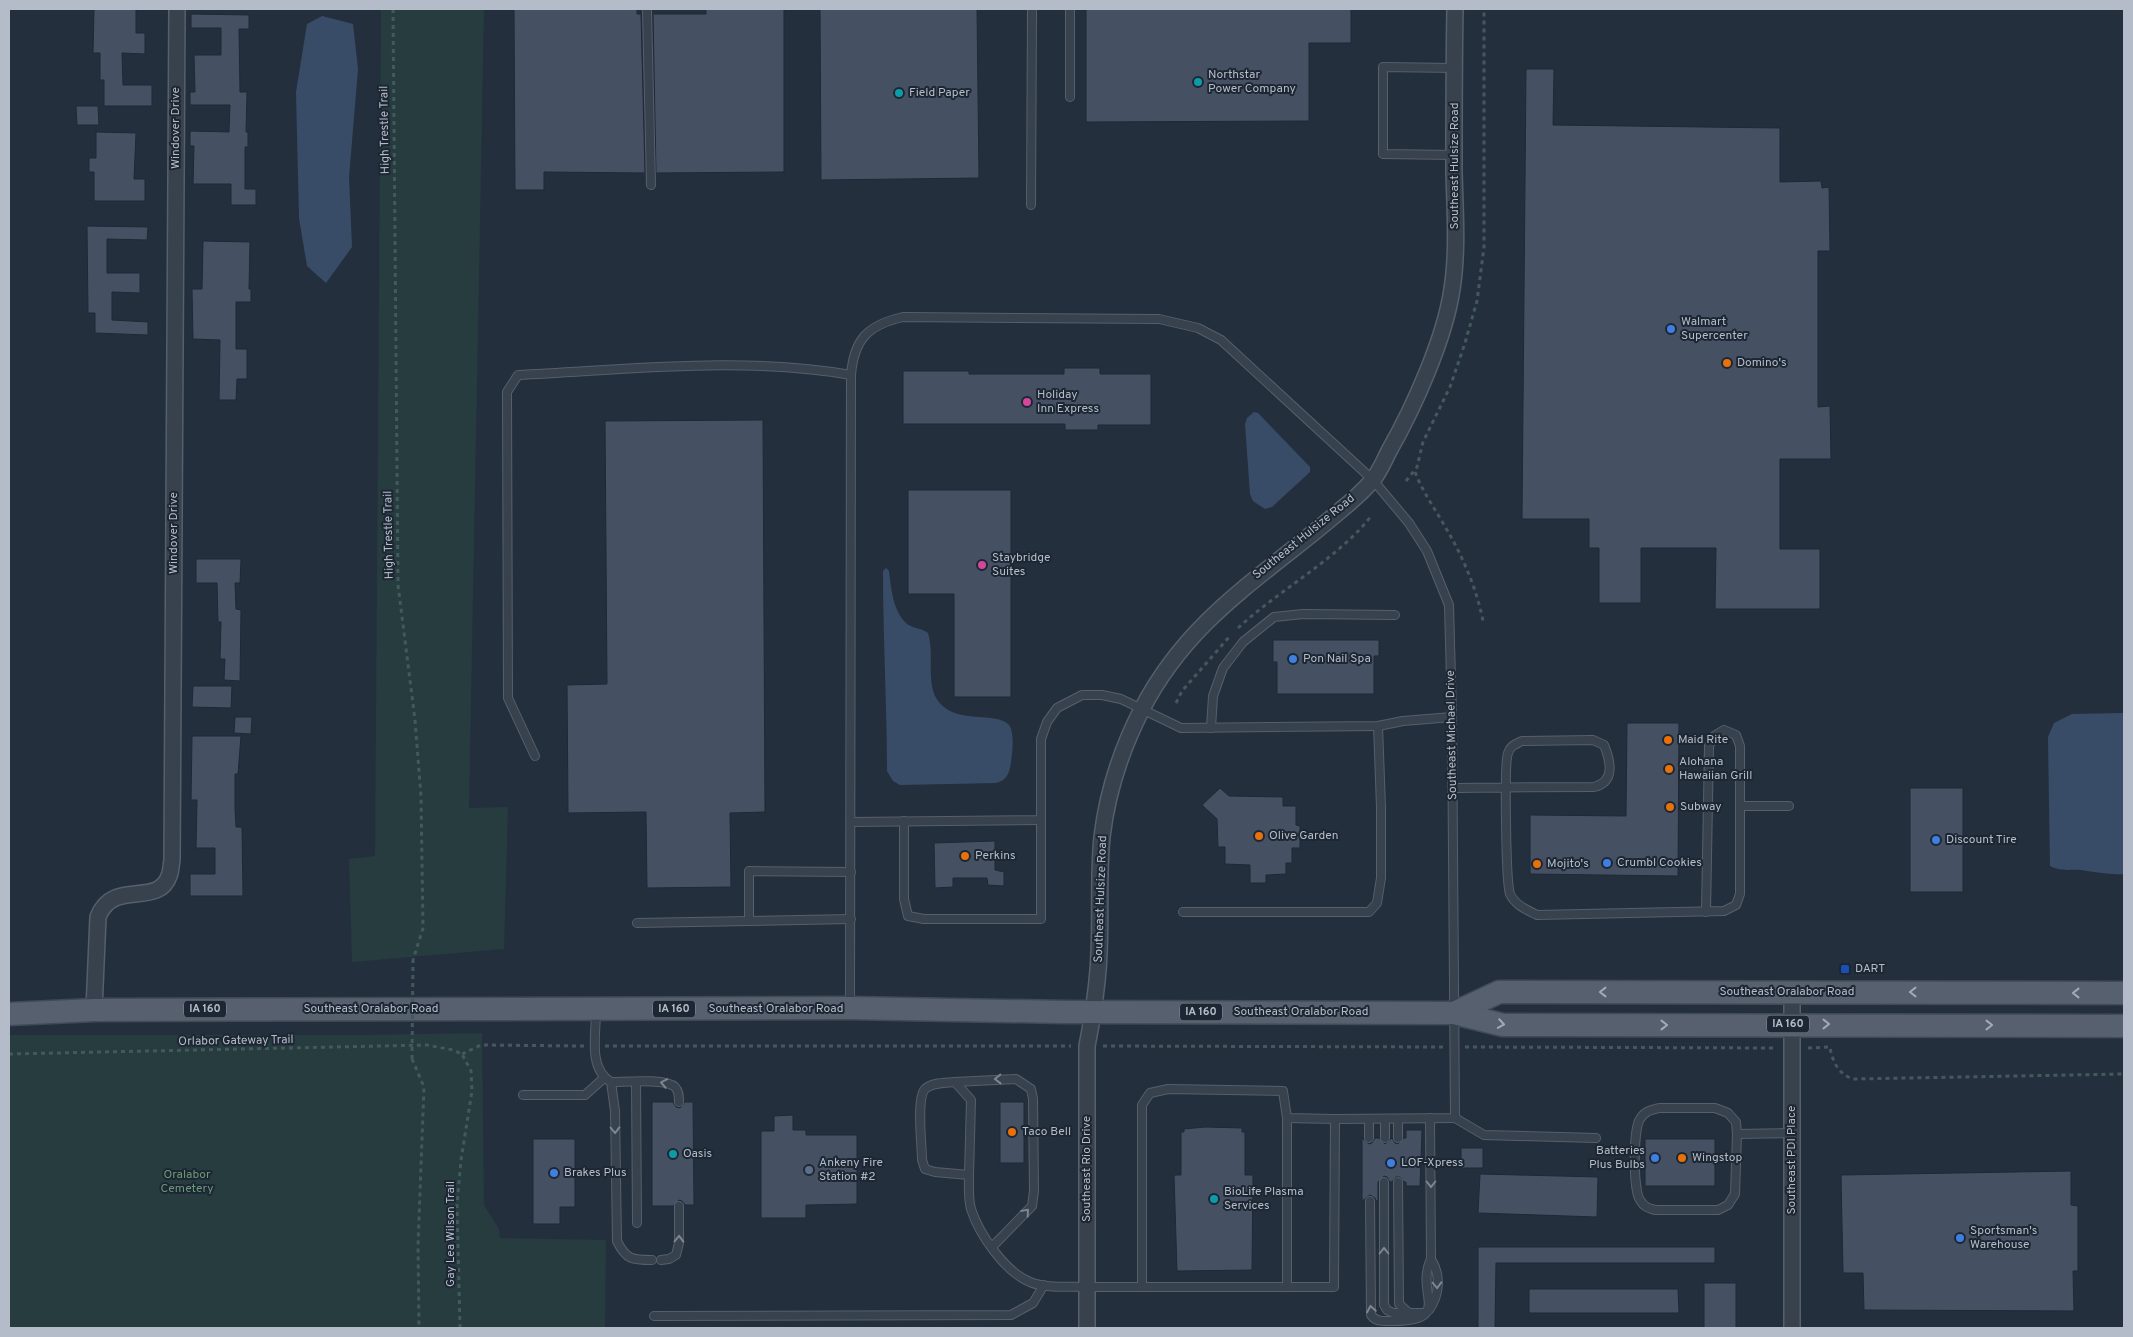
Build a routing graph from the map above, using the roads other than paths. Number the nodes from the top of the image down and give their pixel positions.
1 (177, 9) edge
2 (646, 9) edge
3 (1032, 9) edge
4 (1070, 9) edge
5 (1455, 9) edge
6 (1454, 68) junction
7 (1070, 97) dead end
8 (1454, 155) junction
9 (651, 185) dead end
10 (1031, 205) dead end
11 (850, 375) junction
12 (1373, 480) junction
13 (1395, 615) dead end
14 (1142, 709) junction
15 (1452, 717) junction
16 (1378, 726) junction
17 (1212, 728) junction
18 (535, 756) dead end
19 (1507, 787) junction
20 (1453, 788) junction
21 (1740, 806) junction
22 (1788, 806) dead end
23 (1041, 820) junction
24 (904, 821) junction
25 (851, 822) junction
26 (851, 872) junction
27 (1183, 912) dead end
28 (1706, 912) junction
29 (851, 919) junction
30 (749, 920) junction
31 (637, 923) dead end
32 (1792, 992) junction
33 (2124, 993) edge
34 (850, 1008) junction
35 (94, 1010) junction
36 (596, 1010) junction
37 (1094, 1011) junction
38 (1454, 1013) junction
39 (9, 1014) edge
40 (1792, 1024) junction
41 (2124, 1026) edge
42 (607, 1080) junction
43 (636, 1082) junction
44 (955, 1082) junction
45 (522, 1094) dead end
46 (680, 1102) dead end
47 (1287, 1118) junction
48 (1398, 1118) junction
49 (1430, 1118) junction
50 (1455, 1118) junction
51 (1335, 1119) junction
52 (1369, 1119) junction
53 (1385, 1119) junction
54 (1792, 1133) junction
55 (1737, 1134) junction
56 (1369, 1138) dead end
57 (1385, 1138) dead end
58 (1398, 1138) dead end
59 (1596, 1138) dead end
60 (969, 1175) junction
61 (1384, 1182) dead end
62 (1398, 1182) dead end
63 (1370, 1201) dead end
64 (679, 1206) dead end
65 (636, 1223) dead end
66 (992, 1247) junction
67 (652, 1260) dead end
68 (661, 1260) dead end
69 (1044, 1284) junction
70 (1087, 1286) junction
71 (1142, 1286) junction
72 (1287, 1287) junction
73 (1428, 1311) junction
74 (1409, 1313) junction
75 (654, 1316) dead end
76 (1087, 1328) edge
77 (1792, 1328) edge

1 - 35 street, Windover Drive
2 - 9 lane
3 - 10 lane
4 - 7 lane
5 - 6 street, Southeast Hulsize Road
6 - 8 street, Southeast Hulsize Road
6 - 8 lane
8 - 12 street, Southeast Hulsize Road
11 - 12 lane, Southeast Michael Drive
11 - 18 lane
11 - 25 lane, Southeast Michael Drive
12 - 14 street, Southeast Hulsize Road
12 - 15 lane, Southeast Michael Drive
13 - 17 lane
14 - 17 lane
14 - 23 lane
14 - 37 street, Southeast Hulsize Road
15 - 16 lane
15 - 20 lane, Southeast Michael Drive
16 - 17 lane
16 - 27 lane
19 - 19 lane
19 - 20 lane
19 - 28 lane
20 - 38 lane, Southeast Michael Drive
21 - 22 lane
21 - 28 lane
21 - 28 lane
23 - 24 lane
23 - 24 lane
24 - 25 lane
25 - 26 lane, Southeast Michael Drive
26 - 29 lane, Southeast Michael Drive
26 - 30 lane
29 - 30 lane
29 - 34 lane, Southeast Michael Drive
30 - 31 lane
33 -> 32 main road, Southeast Oralabor Road / IA 160
32 -> 38 main road, Southeast Oralabor Road / IA 160
32 - 40 street, Southeast PDI Place
34 - 36 main road, Southeast Oralabor Road / IA 160
34 - 37 main road, Southeast Oralabor Road / IA 160
35 - 36 main road, Southeast Oralabor Road / IA 160
35 - 39 main road, Southeast Oralabor Road / IA 160
36 - 42 lane
37 - 38 main road, Southeast Oralabor Road / IA 160
37 - 70 street, Southeast Rio Drive
38 -> 40 main road, Southeast Oralabor Road / IA 160
38 - 50 lane, Southeast Michael Drive
40 -> 41 main road, Southeast Oralabor Road / IA 160
40 - 54 street, Southeast PDI Place
42 - 43 lane
42 - 45 lane
42 -> 67 lane
46 -> 43 lane
43 - 65 lane
44 - 60 lane
44 - 60 lane
66 -> 44 lane
47 - 51 lane
47 - 71 lane
47 - 72 lane
48 - 49 lane
48 - 53 lane
48 - 58 lane
49 - 50 lane
49 -> 73 lane
50 - 59 lane
51 - 52 lane
51 - 72 lane
52 - 53 lane
52 - 56 lane
53 - 57 lane
54 - 55 lane
54 - 77 street, Southeast PDI Place
55 - 55 lane
60 - 66 lane
74 -> 61 lane
62 - 74 lane
73 -> 63 lane
68 -> 64 lane
66 - 69 lane
69 - 70 lane
69 - 75 lane
70 - 71 lane
70 - 76 street, Southeast Rio Drive
71 - 72 lane
73 - 74 lane

